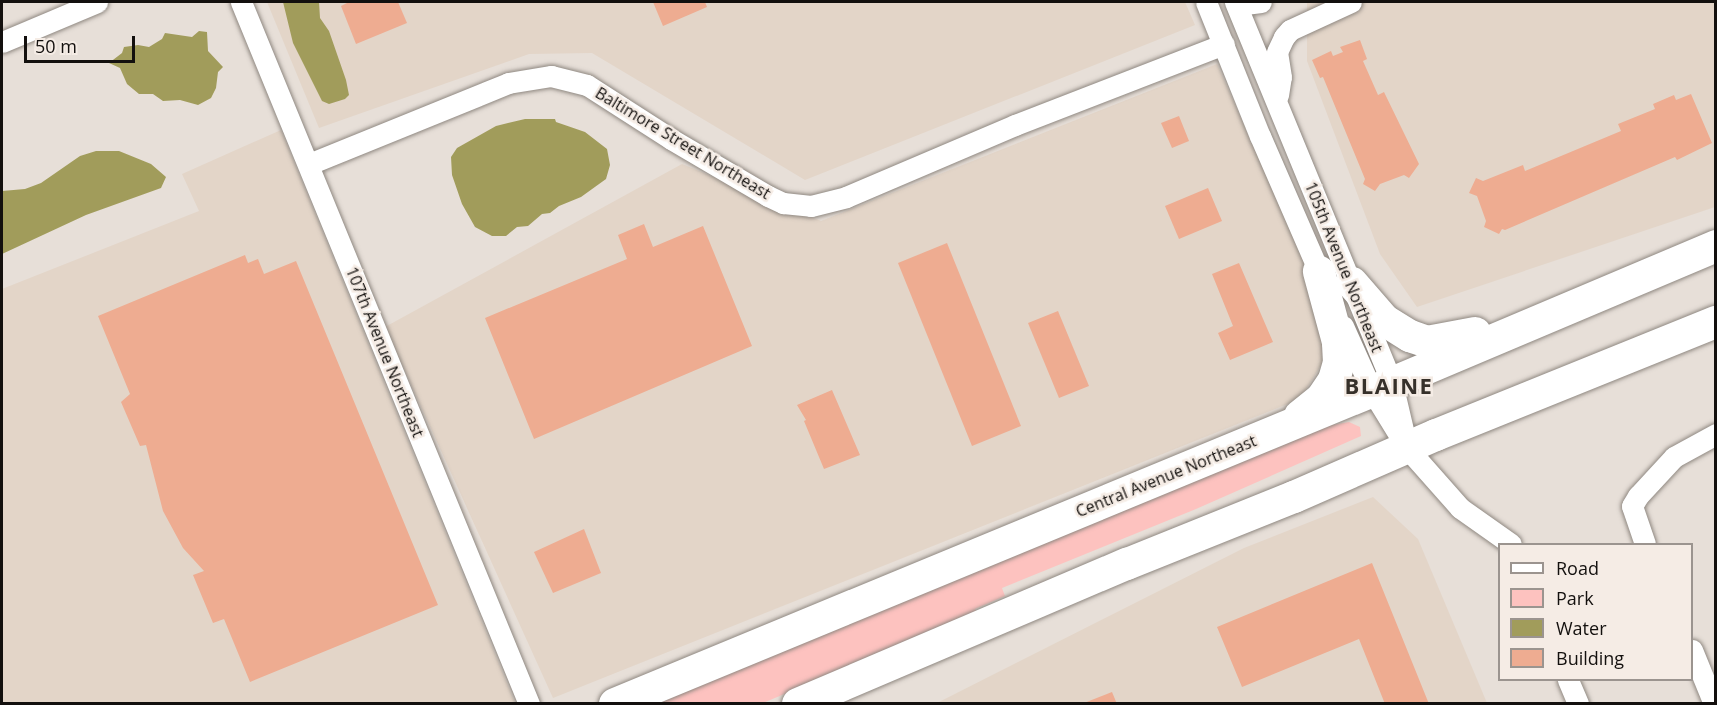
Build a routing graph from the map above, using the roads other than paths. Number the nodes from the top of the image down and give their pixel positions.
1 (97, 2) edge
2 (240, 2) edge
3 (1206, 2) edge
4 (1261, 2) edge
5 (1352, 2) edge
6 (1236, 3) edge
7 (2, 42) edge
8 (1224, 44) junction
9 (1277, 103) junction
10 (309, 164) junction
11 (1716, 246) edge
12 (1319, 272) junction
13 (1352, 283) junction
14 (1535, 322) junction
15 (1716, 322) edge
16 (1382, 387) junction
17 (1286, 427) junction
18 (1716, 434) edge
19 (1407, 448) junction
20 (1510, 543) edge
21 (1645, 543) edge
22 (1693, 652) edge
23 (1568, 681) edge
24 (529, 704) edge
25 (615, 704) edge
26 (798, 704) edge
27 (1578, 704) edge
28 (1714, 704) edge

1 - 7 street
2 - 10 street, 107th Avenue Northeast
3 - 8 street, 105th Avenue Northeast
4 - 6 street
5 - 9 street
6 - 9 street, 105th Avenue Northeast
8 - 10 street, Baltimore Street Northeast
8 - 12 street, 105th Avenue Northeast
9 - 13 street, 105th Avenue Northeast
10 - 24 street, 107th Avenue Northeast
11 - 14 highway, Central Avenue Northeast
12 - 16 street, 105th Avenue Northeast
12 - 17 highway
13 - 14 highway
13 - 16 street, 105th Avenue Northeast
14 - 16 highway, Central Avenue Northeast
15 - 19 highway
16 - 17 highway, Central Avenue Northeast
16 - 19 street, 105th Avenue Northeast
17 - 25 highway, Central Avenue Northeast
18 - 21 street
19 - 20 street
19 - 26 highway
22 - 28 street
23 - 27 street

